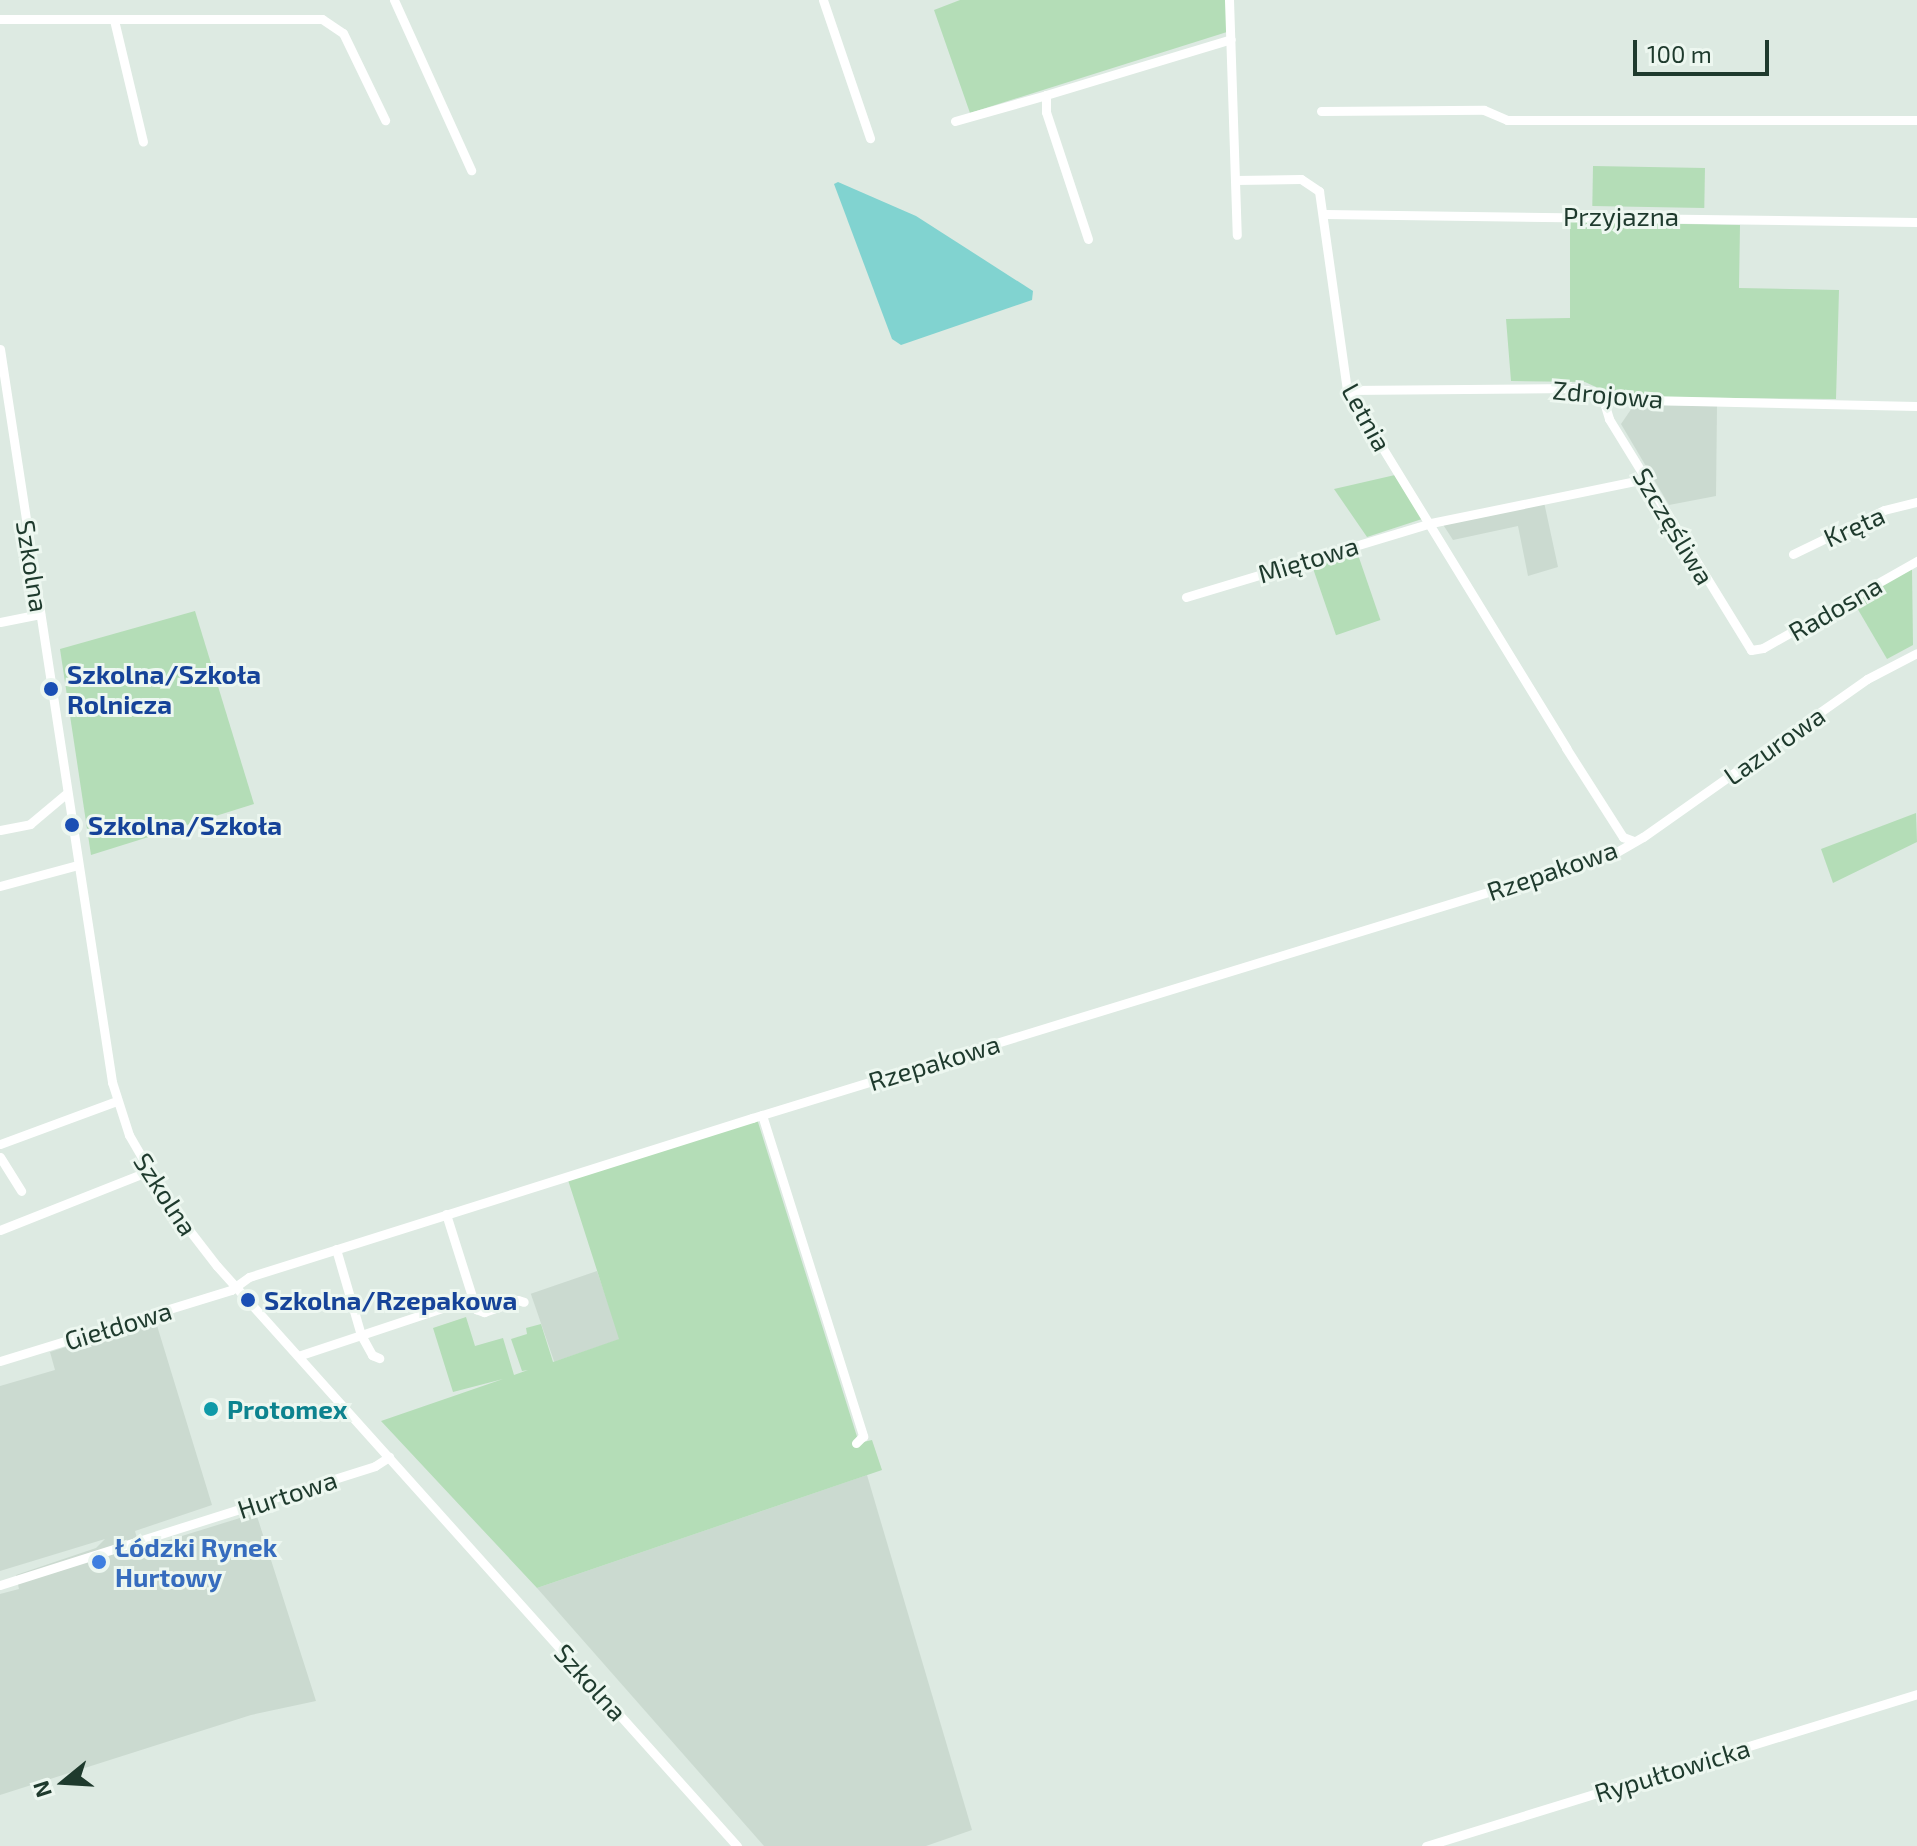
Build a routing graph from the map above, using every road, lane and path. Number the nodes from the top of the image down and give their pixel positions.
1 (394, 0) edge
2 (823, 0) edge
3 (1229, 0) edge
4 (0, 19) edge
5 (114, 20) junction
6 (1231, 39) junction
7 (1046, 95) junction
8 (1321, 111) dead end
9 (385, 120) dead end
10 (1917, 120) edge
11 (955, 121) dead end
12 (870, 138) dead end
13 (143, 142) dead end
14 (471, 170) dead end
15 (1235, 180) junction
16 (1324, 214) junction
17 (1917, 222) edge
18 (1237, 235) dead end
19 (1088, 239) dead end
20 (0, 349) edge
21 (1347, 390) junction
22 (1603, 399) junction
23 (1917, 406) edge
24 (1645, 479) junction
25 (1917, 502) edge
26 (1431, 523) junction
27 (1793, 554) dead end
28 (1917, 561) edge
29 (1186, 597) dead end
30 (40, 614) junction
31 (0, 622) edge
32 (1751, 650) joint
33 (1917, 653) edge
34 (67, 793) junction
35 (0, 830) edge
36 (1634, 841) junction
37 (78, 865) junction
38 (0, 886) edge
39 (117, 1101) junction
40 (762, 1115) junction
41 (0, 1144) edge
42 (0, 1157) edge
43 (149, 1171) junction
44 (21, 1191) dead end
45 (446, 1214) junction
46 (0, 1230) edge
47 (336, 1249) junction
48 (235, 1286) junction
49 (472, 1298) junction
50 (524, 1302) dead end
51 (361, 1335) junction
52 (298, 1356) junction
53 (379, 1358) dead end
54 (0, 1361) edge
55 (856, 1443) dead end
56 (389, 1457) junction
57 (0, 1585) edge
58 (1917, 1694) edge
59 (737, 1846) edge
60 (1426, 1846) edge

1 - 14 street
2 - 12 street
3 - 6 street
4 - 5 street
5 - 9 street
5 - 13 street
6 - 7 street
6 - 15 street
7 - 11 street
7 - 19 street
8 - 10 street
15 - 16 street, Letnia
15 - 18 street
16 - 17 street, Przyjazna
16 - 21 street, Letnia
20 - 30 street, Szkolna
21 - 22 street, Zdrojowa
21 - 26 street, Letnia
22 - 23 street, Zdrojowa
22 - 24 street, Szczęśliwa
24 - 26 street, Miętowa
24 - 32 street, Szczęśliwa
25 - 27 street, Kręta
26 - 29 street, Miętowa
26 - 36 street, Letnia
28 - 32 street, Radosna
30 - 31 street
30 - 34 street, Szkolna
33 - 36 street, Lazurowa
34 - 35 street
34 - 37 street, Szkolna
36 - 40 street, Rzepakowa
37 - 38 street
37 - 39 street, Szkolna
39 - 41 street
39 - 43 street, Szkolna
40 - 45 street, Rzepakowa
40 - 55 street
42 - 44 street
43 - 46 street
43 - 48 street, Szkolna
45 - 47 street, Rzepakowa
45 - 49 street
47 - 48 street, Rzepakowa
47 - 51 street
48 - 52 street, Szkolna
48 - 54 street, Giełdowa
49 - 50 street
49 - 51 street
51 - 52 street
51 - 53 street
52 - 56 street, Szkolna
56 - 57 street, Hurtowa
56 - 59 street, Szkolna
58 - 60 street, Rypułtowicka

